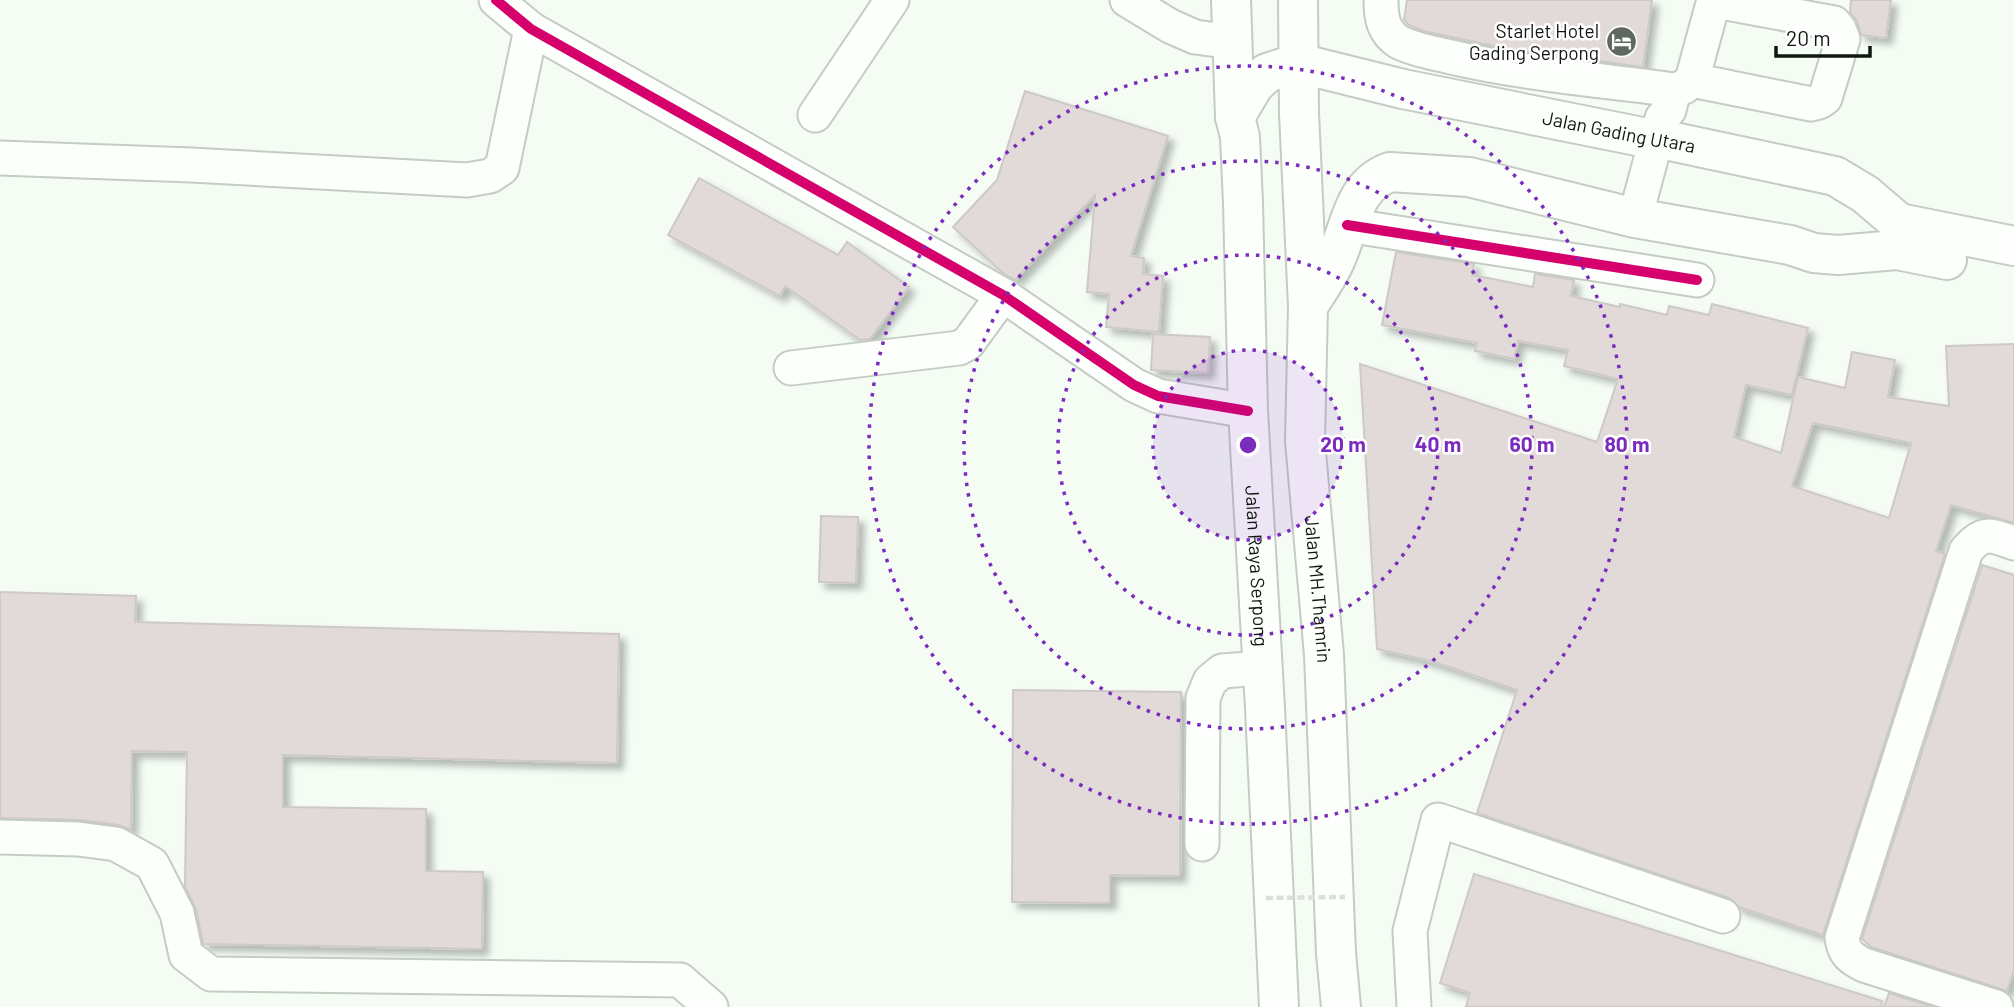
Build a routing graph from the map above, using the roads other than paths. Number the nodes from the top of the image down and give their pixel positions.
1 (496, 0) edge
2 (892, 0) edge
3 (1127, 0) edge
4 (1231, 0) edge
5 (1298, 0) edge
6 (1381, 0) edge
7 (531, 29) junction
8 (1233, 42) junction
9 (1298, 62) junction
10 (1673, 113) junction
11 (815, 115) dead end
12 (1236, 117) junction
13 (0, 158) edge
14 (1635, 218) junction
15 (1347, 225) junction
16 (2014, 246) edge
17 (1956, 249) junction
18 (2014, 272) edge
19 (1697, 280) dead end
20 (1003, 295) junction
21 (1308, 306) junction
22 (791, 368) dead end
23 (1248, 411) junction
24 (2014, 543) edge
25 (1262, 668) junction
26 (0, 836) edge
27 (1202, 844) dead end
28 (1723, 916) dead end
29 (711, 1007) edge
30 (1279, 1007) edge
31 (1341, 1007) edge
32 (1413, 1007) edge
33 (1996, 1007) edge

1 - 7 street
2 - 11 street
3 - 8 street
4 - 8 main road, Jalan Raya Serpong
5 - 9 main road
6 - 10 street
7 - 13 street
7 - 20 street
8 - 12 main road, Jalan Raya Serpong
9 - 10 main road, Jalan Gading Utara
9 - 12 main road
9 - 21 main road, Jalan MH.Thamrin
10 - 10 street
10 - 14 street
10 - 17 main road, Jalan Gading Utara
12 - 23 main road, Jalan Raya Serpong
14 - 15 main road, Jalan Gading Utara
14 - 17 main road, Jalan Gading Utara
15 - 19 street
15 - 21 main road, Jalan Gading Utara
16 - 17 main road, Jalan Gading Utara
17 - 18 main road, Jalan Gading Utara
20 - 22 street
20 - 23 street
21 - 31 main road, Jalan MH.Thamrin
23 - 25 main road, Jalan Raya Serpong
24 - 33 street
25 - 27 street
25 - 30 main road, Jalan Raya Serpong
26 - 29 street
28 - 32 street

